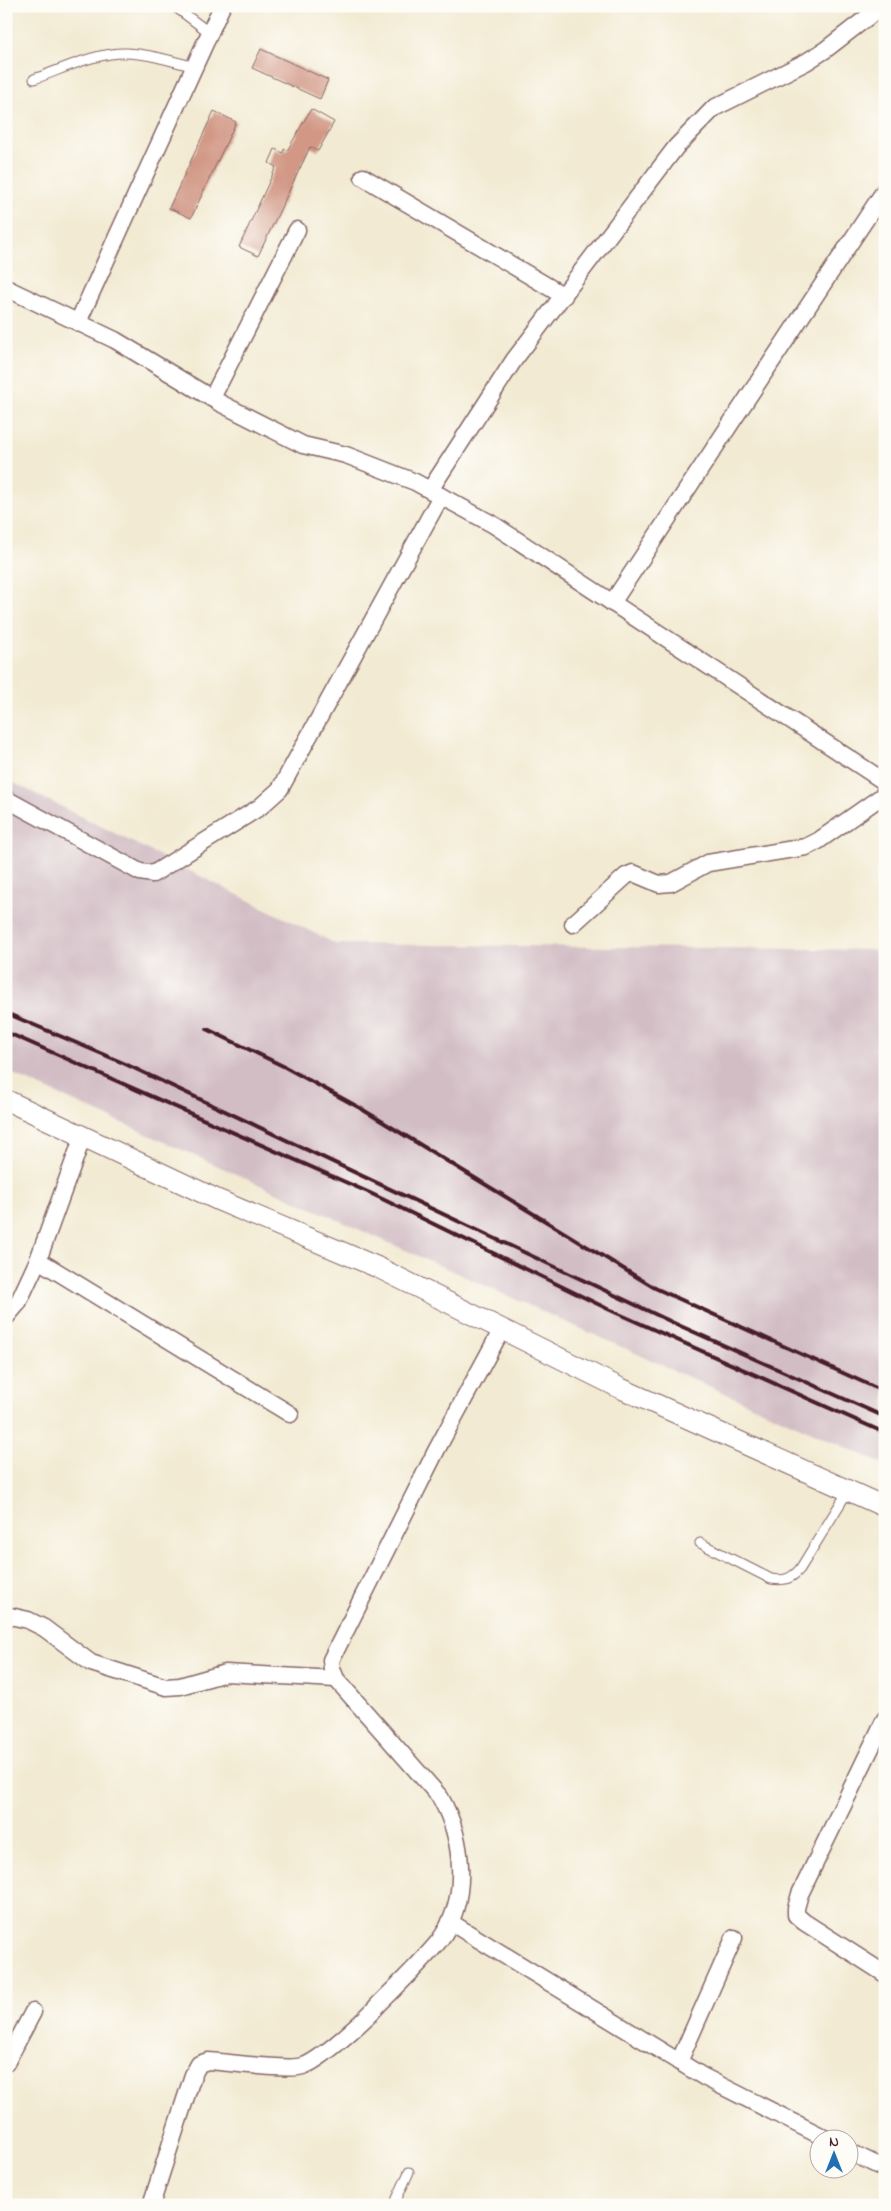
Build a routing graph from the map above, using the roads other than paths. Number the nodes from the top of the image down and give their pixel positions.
1 (174, 6) edge
2 (222, 6) edge
3 (882, 6) edge
4 (210, 33) junction
5 (194, 67) junction
6 (34, 79) dead end
7 (363, 177) dead end
8 (885, 190) edge
9 (297, 230) dead end
10 (6, 288) edge
11 (564, 296) junction
12 (78, 322) junction
13 (212, 398) junction
14 (436, 493) junction
15 (612, 603) junction
16 (885, 782) edge
17 (885, 794) edge
18 (6, 799) edge
19 (573, 924) dead end
20 (6, 1100) edge
21 (83, 1136) junction
22 (38, 1260) junction
23 (6, 1317) edge
24 (502, 1329) junction
25 (290, 1414) dead end
26 (848, 1491) junction
27 (885, 1507) edge
28 (700, 1543) dead end
29 (6, 1615) edge
30 (336, 1679) junction
31 (885, 1719) edge
32 (450, 1922) junction
33 (734, 1938) dead end
34 (885, 1974) edge
35 (33, 2012) dead end
36 (679, 2062) junction
37 (6, 2063) edge
38 (808, 2129) edge
39 (858, 2155) edge
40 (885, 2169) edge
41 (409, 2172) dead end
42 (151, 2205) edge
43 (394, 2205) edge

1 - 4 lane
2 - 4 street
3 - 11 street
4 - 5 street
5 - 6 lane
5 - 12 street
7 - 11 street
8 - 15 street
9 - 13 street
10 - 12 street
11 - 14 street
12 - 13 street
13 - 14 street
14 - 15 street
14 - 18 street
15 - 16 street
17 - 19 street
20 - 21 street
21 - 22 street
21 - 24 street
22 - 23 street
22 - 25 street
24 - 26 street
24 - 30 street
26 - 27 street
26 - 28 lane
29 - 30 street
30 - 32 street
31 - 34 street
32 - 36 street
32 - 42 street
33 - 36 street
35 - 37 street
36 - 38 street
39 - 40 street
41 - 43 lane

